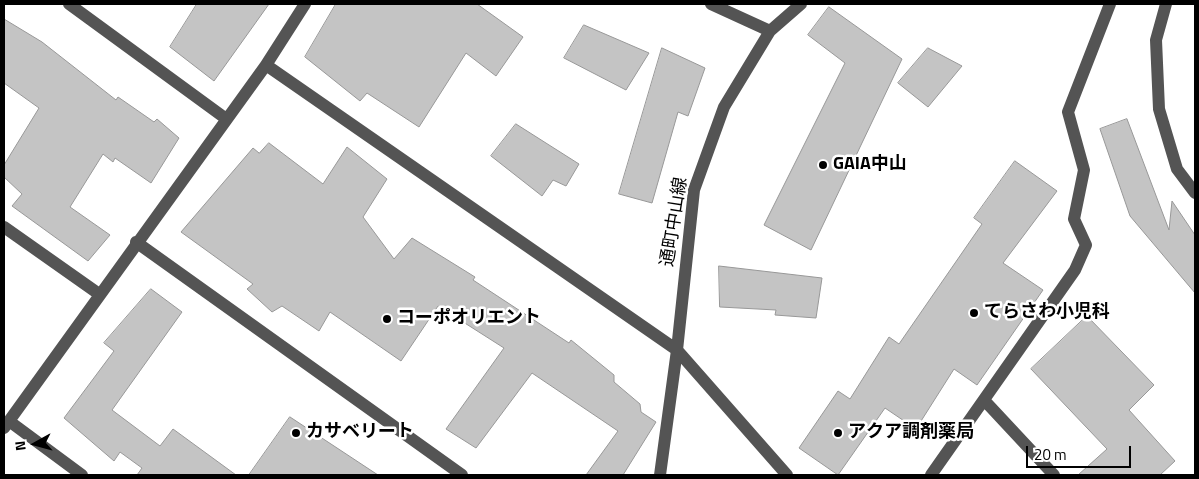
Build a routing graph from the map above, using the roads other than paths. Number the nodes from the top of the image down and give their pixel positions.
1 (69, 4) edge
2 (306, 4) edge
3 (711, 4) edge
4 (801, 4) edge
5 (1110, 4) edge
6 (1166, 4) edge
7 (770, 31) junction
8 (266, 65) junction
9 (226, 118) junction
10 (1195, 192) edge
11 (4, 227) edge
12 (136, 242) junction
13 (98, 294) junction
14 (677, 350) junction
15 (984, 400) junction
16 (6, 424) edge
17 (82, 475) edge
18 (462, 475) edge
19 (660, 475) edge
20 (787, 475) edge
21 (931, 475) edge
22 (1054, 475) edge

1 - 9 street
2 - 8 street
3 - 7 street
4 - 7 street, 通町中山線
5 - 15 street
6 - 10 street
7 - 14 street, 通町中山線
8 - 9 street
8 - 14 street
9 - 12 street
11 - 13 street
12 - 13 street
12 - 18 street
13 - 16 street
14 - 19 street, 通町中山線
14 - 20 street
15 - 21 street
15 - 22 street
16 - 17 street

